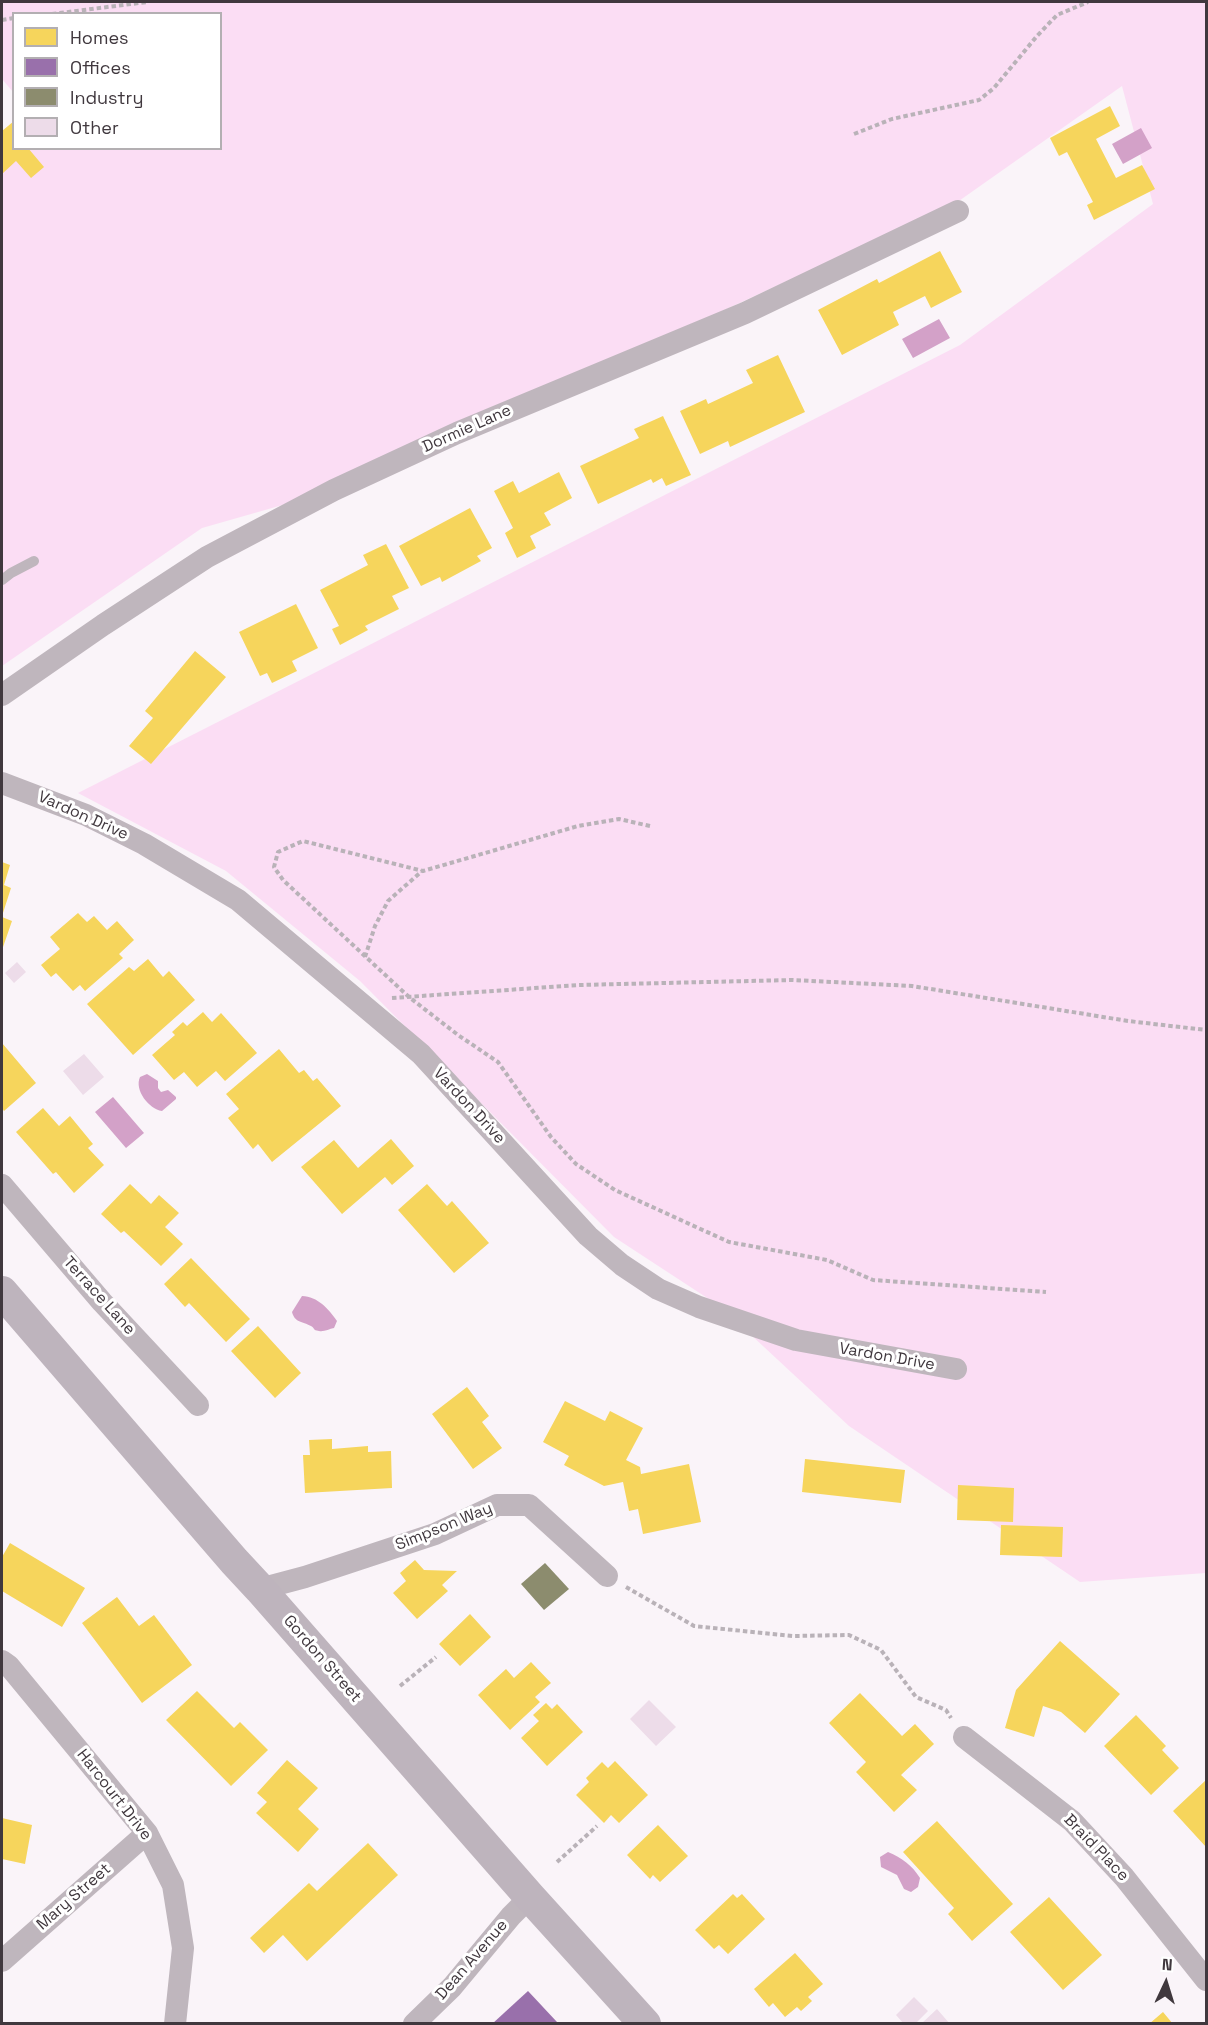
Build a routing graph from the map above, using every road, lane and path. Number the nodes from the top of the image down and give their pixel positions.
1 (147, 2) edge
2 (1088, 2) edge
3 (68, 12) edge
4 (854, 134) dead end
5 (958, 211) dead end
6 (34, 561) dead end
7 (2, 580) edge
8 (2, 695) edge
9 (2, 783) edge
10 (650, 826) dead end
11 (423, 871) junction
12 (365, 957) junction
13 (409, 997) junction
14 (357, 1000) junction
15 (1206, 1030) edge
16 (2, 1185) edge
17 (2, 1292) edge
18 (1046, 1292) dead end
19 (956, 1369) dead end
20 (198, 1405) dead end
21 (607, 1576) joint
22 (260, 1589) junction
23 (436, 1657) dead end
24 (2, 1661) edge
25 (400, 1686) dead end
26 (964, 1737) joint
27 (597, 1826) dead end
28 (147, 1833) junction
29 (557, 1862) dead end
30 (530, 1898) junction
31 (2, 1961) edge
32 (1206, 1980) edge
33 (175, 2024) edge
34 (414, 2024) edge
35 (645, 2024) edge

1 - 3 path
2 - 4 path
5 - 8 street, Dormie Lane
6 - 7 lane
9 - 14 street, Vardon Drive
10 - 11 path
11 - 12 path
11 - 12 path
12 - 13 path
13 - 14 path
13 - 15 path
13 - 18 path
14 - 19 street, Vardon Drive
16 - 20 street, Terrace Lane
17 - 22 main road, Gordon Street
21 - 22 street, Simpson Way
21 - 26 path
22 - 30 main road, Gordon Street
23 - 25 path
24 - 28 street, Harcourt Drive
26 - 32 street, Braid Place
27 - 29 path
28 - 31 street, Mary Street
28 - 33 street, Harcourt Drive
30 - 34 street, Dean Avenue
30 - 35 main road, Gordon Street

